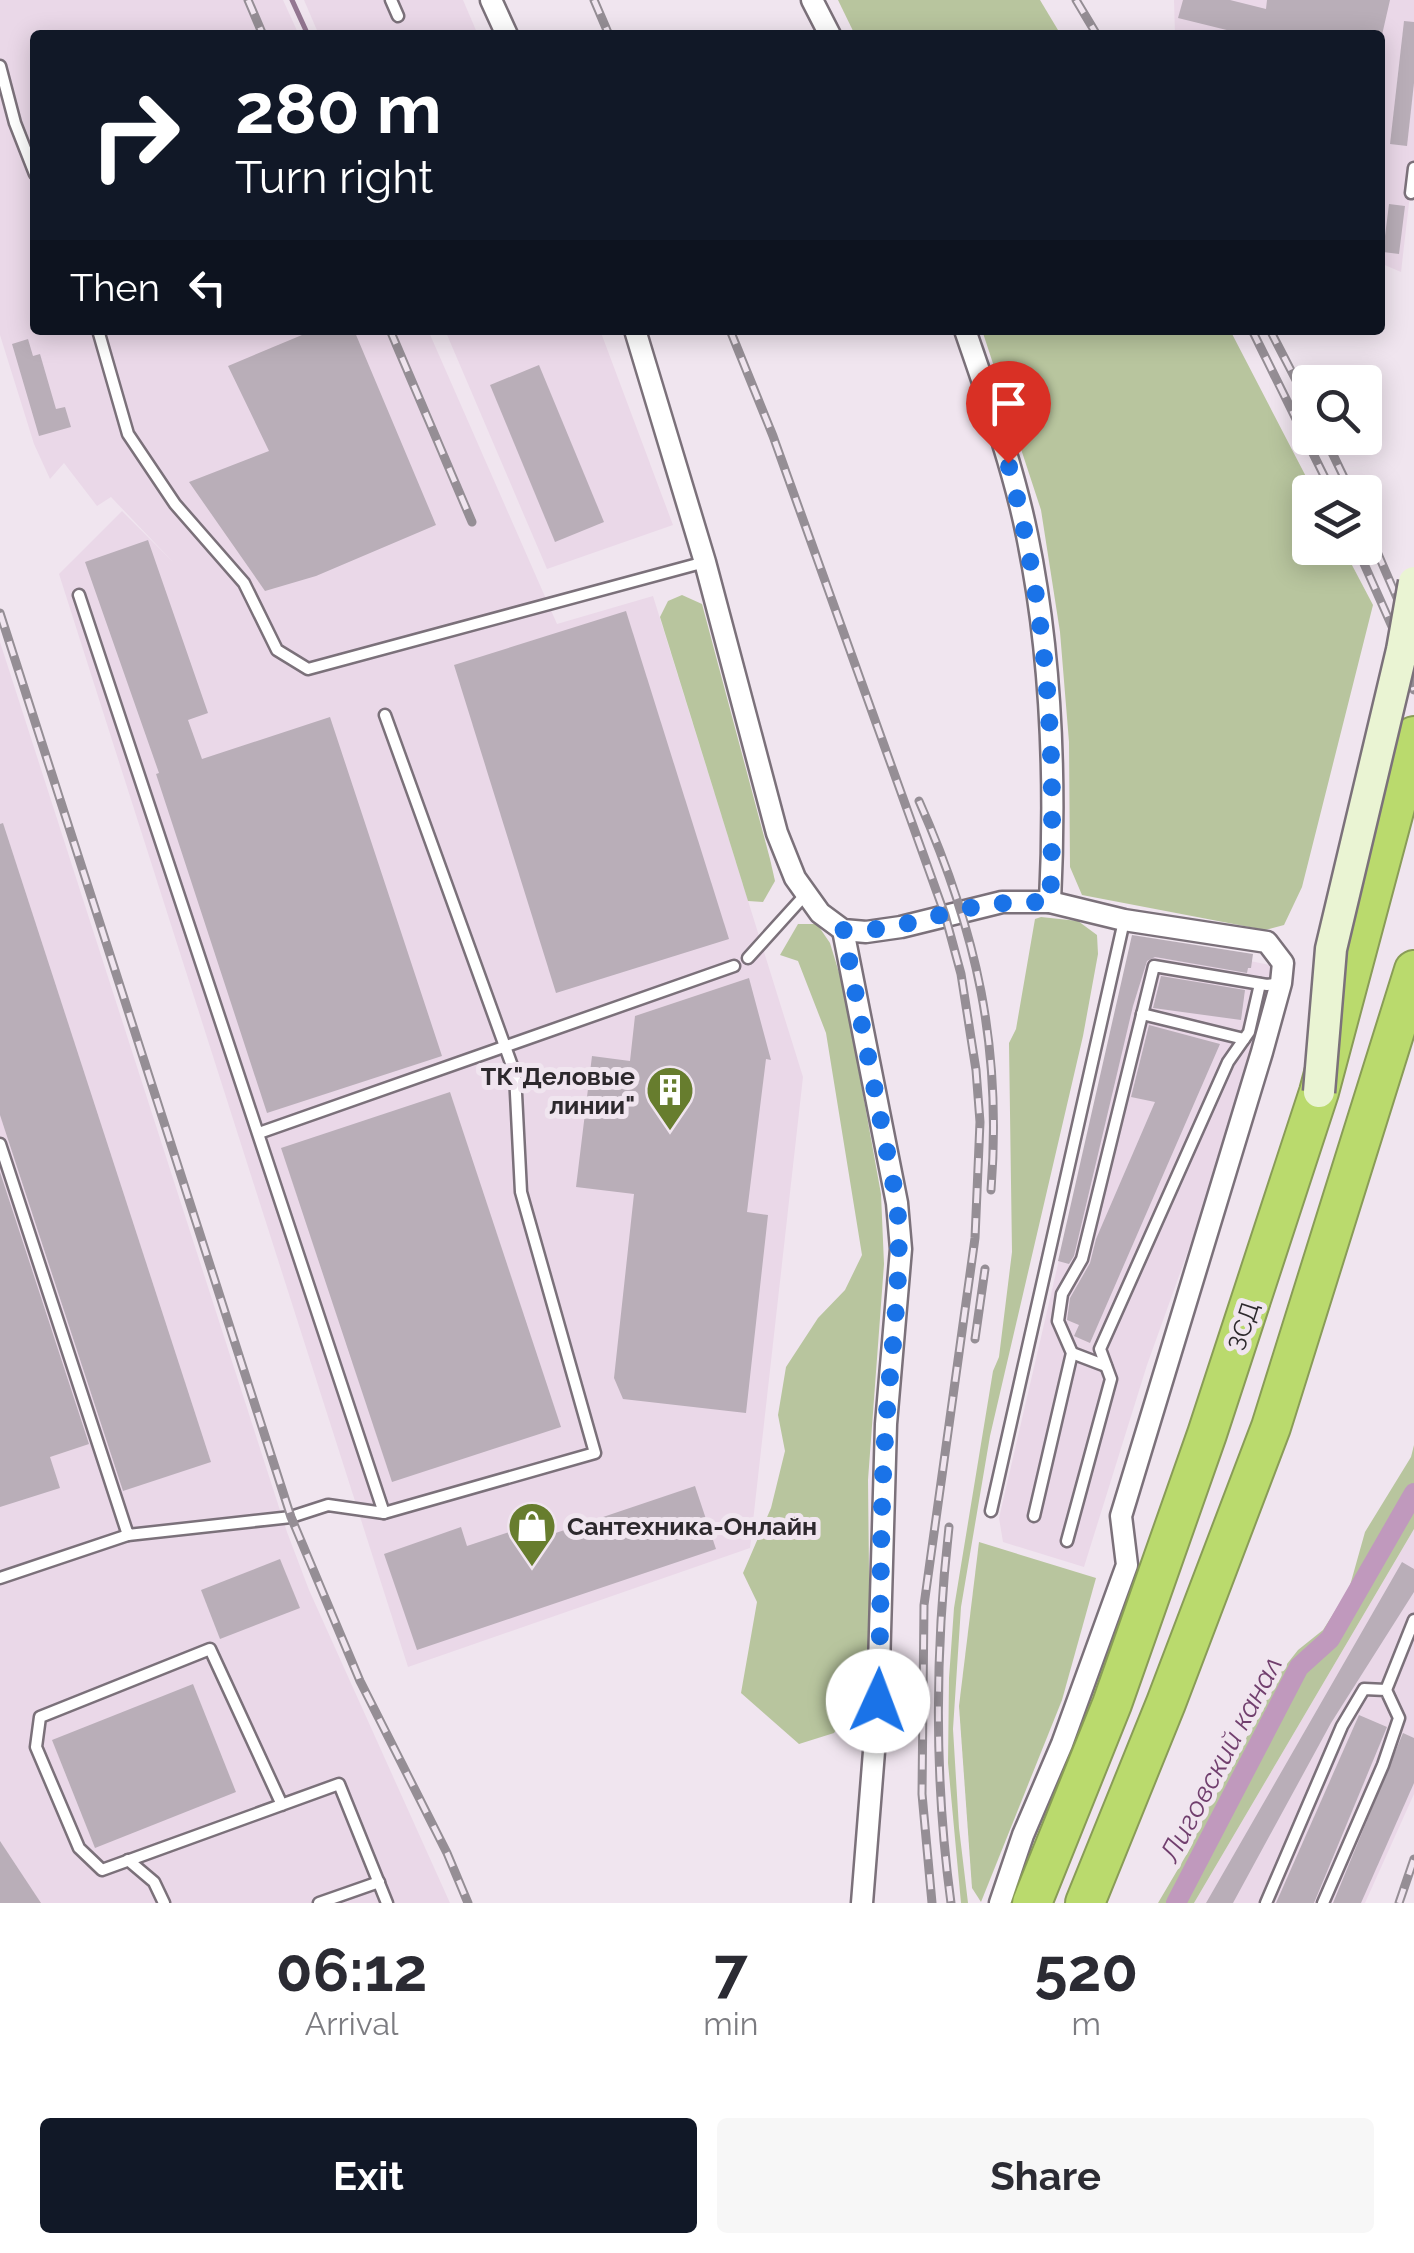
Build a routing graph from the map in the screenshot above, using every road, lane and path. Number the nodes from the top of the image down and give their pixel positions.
1 (391, 0) edge
2 (491, 0) edge
3 (812, 0) edge
4 (398, 16) dead end
5 (505, 30) edge
6 (827, 30) edge
7 (0, 66) edge
8 (30, 161) edge
9 (1414, 168) edge
10 (1411, 193) dead end
11 (99, 335) edge
12 (637, 335) edge
13 (967, 335) edge
14 (705, 562) junction
15 (1414, 582) edge
16 (79, 595) dead end
17 (386, 715) dead end
18 (1414, 736) edge
19 (806, 894) junction
20 (1050, 902) junction
21 (1124, 920) junction
22 (843, 930) junction
23 (748, 958) dead end
24 (734, 966) dead end
25 (1414, 970) edge
26 (1270, 984) junction
27 (1142, 1014) junction
28 (1244, 1038) junction
29 (506, 1048) junction
30 (1319, 1092) junction
31 (259, 1133) junction
32 (0, 1144) edge
33 (1072, 1352) junction
34 (1106, 1366) junction
35 (991, 1511) dead end
36 (384, 1513) junction
37 (1034, 1516) dead end
38 (128, 1535) junction
39 (1066, 1540) dead end
40 (0, 1578) edge
41 (1414, 1620) edge
42 (1386, 1690) junction
43 (282, 1805) junction
44 (128, 1860) junction
45 (379, 1882) junction
46 (164, 1903) edge
47 (319, 1903) edge
48 (387, 1903) edge
49 (862, 1903) edge
50 (1000, 1903) edge
51 (1032, 1903) edge
52 (1085, 1903) edge
53 (1266, 1903) edge
54 (1324, 1903) edge

1 - 4 lane
2 - 5 street
3 - 6 street
7 - 8 lane
9 - 10 lane
11 - 14 lane
12 - 14 street
13 - 20 street
14 - 19 street
15 - 30 main road, bridge
16 - 31 lane
17 - 29 lane
18 - 30 highway, ЗСД, bridge
19 - 22 street
19 - 23 lane
20 - 21 street
20 - 22 street
21 - 26 street
21 - 35 lane
22 - 49 street
24 - 29 lane
25 - 52 highway
26 - 27 lane
26 - 28 lane
26 - 50 street
27 - 28 lane
27 - 33 lane
28 - 34 lane
29 - 31 lane
29 - 36 lane
30 - 51 highway, ЗСД
31 - 36 lane
32 - 38 lane
33 - 34 lane
33 - 37 lane
34 - 39 lane
36 - 38 lane
38 - 40 lane
41 - 42 lane
42 - 53 lane
42 - 54 lane
43 - 44 lane
43 - 44 lane
43 - 45 lane
44 - 46 lane
45 - 47 lane
45 - 48 lane

